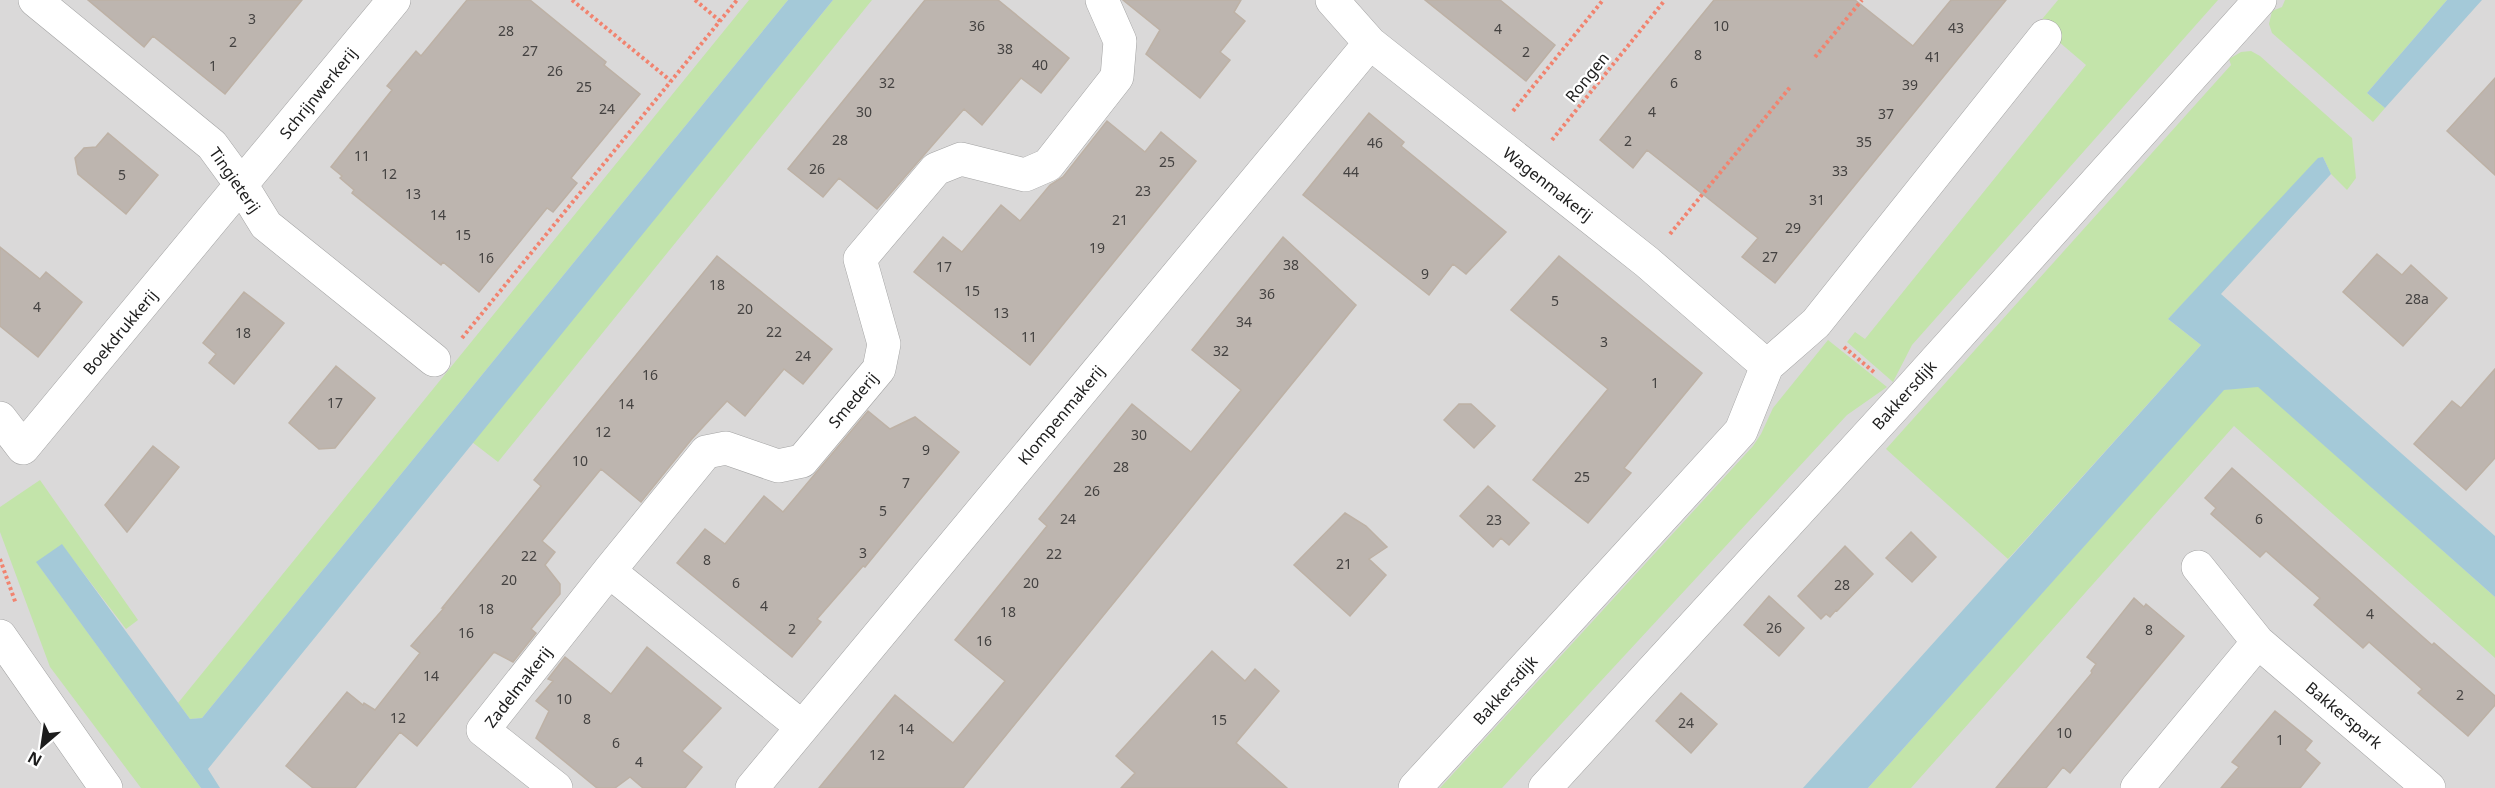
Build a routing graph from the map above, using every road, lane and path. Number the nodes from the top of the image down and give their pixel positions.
1 (34, 0) edge
2 (394, 0) edge
3 (572, 0) edge
4 (695, 0) edge
5 (738, 0) edge
6 (1102, 0) edge
7 (1332, 0) edge
8 (1603, 0) edge
9 (1665, 0) edge
10 (1862, 0) edge
11 (2260, 0) edge
12 (720, 21) junction
13 (2045, 36) dead end
14 (1370, 43) junction
15 (1815, 57) dead end
16 (671, 81) junction
17 (1791, 86) dead end
18 (1491, 138) junction
19 (1529, 169) junction
20 (242, 186) junction
21 (1647, 262) junction
22 (1851, 352) dead end
23 (434, 360) joint
24 (1767, 366) junction
25 (1877, 374) dead end
26 (0, 418) edge
27 (2198, 567) dead end
28 (609, 571) junction
29 (0, 636) edge
30 (2258, 642) junction
31 (802, 727) junction
32 (106, 788) edge
33 (556, 788) edge
34 (753, 788) edge
35 (1415, 788) edge
36 (1545, 788) edge
37 (2137, 788) edge
38 (2429, 788) edge

1 - 20 street, Tingieterij
2 - 20 street, Schrijnwerkerij
3 - 16 path
4 - 12 path
5 - 12 path
6 - 28 street, Smederij
7 - 14 street, Wagenmakerij
8 - 18 path
9 - 19 path, Rongen
10 - 15 path
11 - 36 street, Bakkersdijk
12 - 16 path
13 - 24 street, Bakkersdijk
14 - 18 street, Wagenmakerij
14 - 31 street, Klompenmakerij
16 - 23 path
17 - 21 path
18 - 19 street, Wagenmakerij
19 - 21 street, Wagenmakerij
20 - 23 street, Tingieterij
20 - 26 street, Boekdrukkerij
21 - 24 street, Wagenmakerij
22 - 25 path
24 - 35 street, Bakkersdijk
27 - 30 street, Bakkerspark
28 - 31 street
28 - 33 street, Zadelmakerij
29 - 32 street
30 - 37 street
30 - 38 street, Bakkerspark
31 - 34 street, Klompenmakerij

